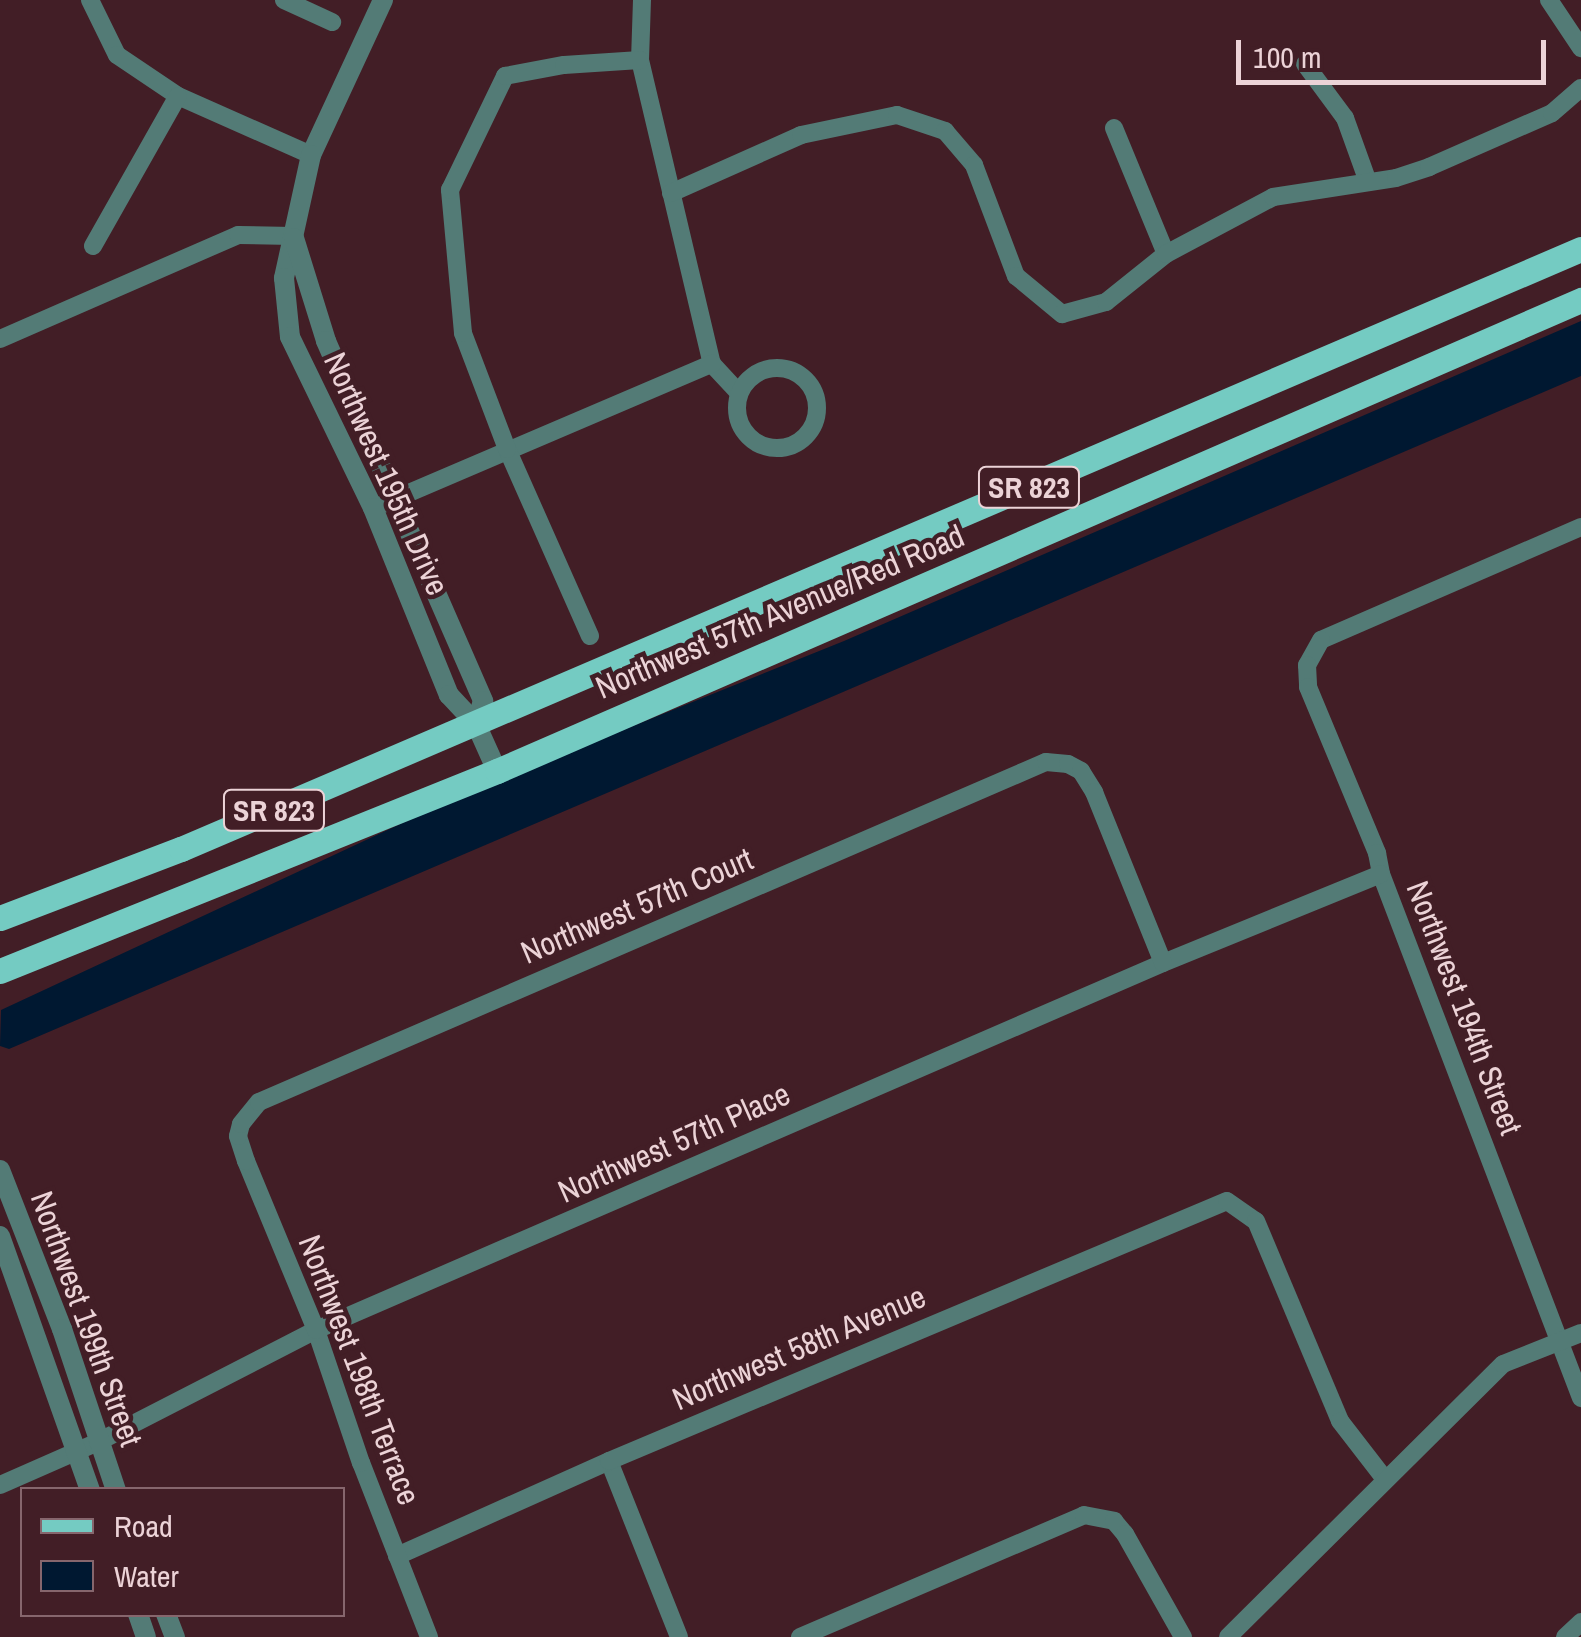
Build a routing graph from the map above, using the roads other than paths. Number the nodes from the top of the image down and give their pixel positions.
1 (90, 0) edge
2 (284, 0) edge
3 (383, 0) edge
4 (642, 0) edge
5 (1549, 0) edge
6 (332, 22) dead end
7 (1581, 48) edge
8 (640, 60) junction
9 (1304, 64) dead end
10 (1581, 88) edge
11 (178, 96) junction
12 (1114, 128) dead end
13 (311, 155) junction
14 (1368, 182) junction
15 (671, 193) junction
16 (294, 236) junction
17 (93, 246) dead end
18 (1581, 249) edge
19 (1166, 254) junction
20 (1581, 300) edge
21 (0, 339) edge
22 (712, 364) junction
23 (737, 391) junction
24 (507, 448) junction
25 (398, 498) junction
26 (373, 508) junction
27 (1581, 526) edge
28 (590, 636) dead end
29 (476, 724) junction
30 (497, 770) junction
31 (1381, 874) junction
32 (0, 918) edge
33 (1163, 962) junction
34 (0, 971) edge
35 (240, 1124) joint
36 (0, 1170) edge
37 (0, 1236) edge
38 (316, 1330) junction
39 (1581, 1333) edge
40 (1558, 1343) junction
41 (1581, 1398) edge
42 (98, 1442) junction
43 (76, 1452) junction
44 (610, 1461) junction
45 (1384, 1478) junction
46 (0, 1486) edge
47 (89, 1487) edge
48 (115, 1487) edge
49 (397, 1556) junction
50 (1581, 1622) edge
51 (428, 1637) edge
52 (678, 1637) edge
53 (800, 1637) edge
54 (1183, 1637) edge
55 (1228, 1637) edge
56 (1564, 1637) edge

1 - 11 street
2 - 6 street
3 - 13 street, Northwest 195th Drive
4 - 8 street
5 - 7 street
8 - 15 street
8 - 24 street
9 - 14 street
10 - 14 street
11 - 13 street
11 - 17 street
12 - 19 street
13 - 16 street, Northwest 195th Drive
14 - 19 street
15 - 19 street
15 - 22 street
16 - 21 street
16 - 25 street, Northwest 195th Drive
16 - 26 street, Northwest 195th Drive
18 - 29 main road, Northwest 57th Avenue/Red Road / SR 823
20 - 30 main road, Northwest 57th Avenue/Red Road / SR 823
22 - 23 street
22 - 24 street
23 - 23 street
24 - 25 street
24 - 28 street
25 - 26 street
25 - 29 street, Northwest 195th Drive
26 - 29 street, Northwest 195th Drive
27 - 31 street, Northwest 194th Street
29 - 30 street, Northwest 195th Drive
29 - 32 main road, Northwest 57th Avenue/Red Road / SR 823
30 - 34 main road, Northwest 57th Avenue/Red Road / SR 823
31 - 33 street, Northwest 57th Place
31 - 40 street, Northwest 194th Street
33 - 35 street, Northwest 57th Court
33 - 38 street, Northwest 57th Place
35 - 38 street, Northwest 198th Terrace
36 - 42 street, Northwest 199th Street
37 - 43 street, Northwest 199th Street
38 - 42 street, Northwest 57th Place
38 - 49 street, Northwest 198th Terrace
39 - 40 street
40 - 41 street, Northwest 194th Street
40 - 45 street
42 - 43 street, Northwest 57th Place
42 - 48 street, Northwest 199th Street
43 - 46 street, Northwest 57th Place
43 - 47 street, Northwest 199th Street
44 - 45 street, Northwest 58th Avenue
44 - 49 street, Northwest 58th Avenue
44 - 52 street
45 - 55 street
49 - 51 street, Northwest 198th Terrace
50 - 56 street
53 - 54 street

